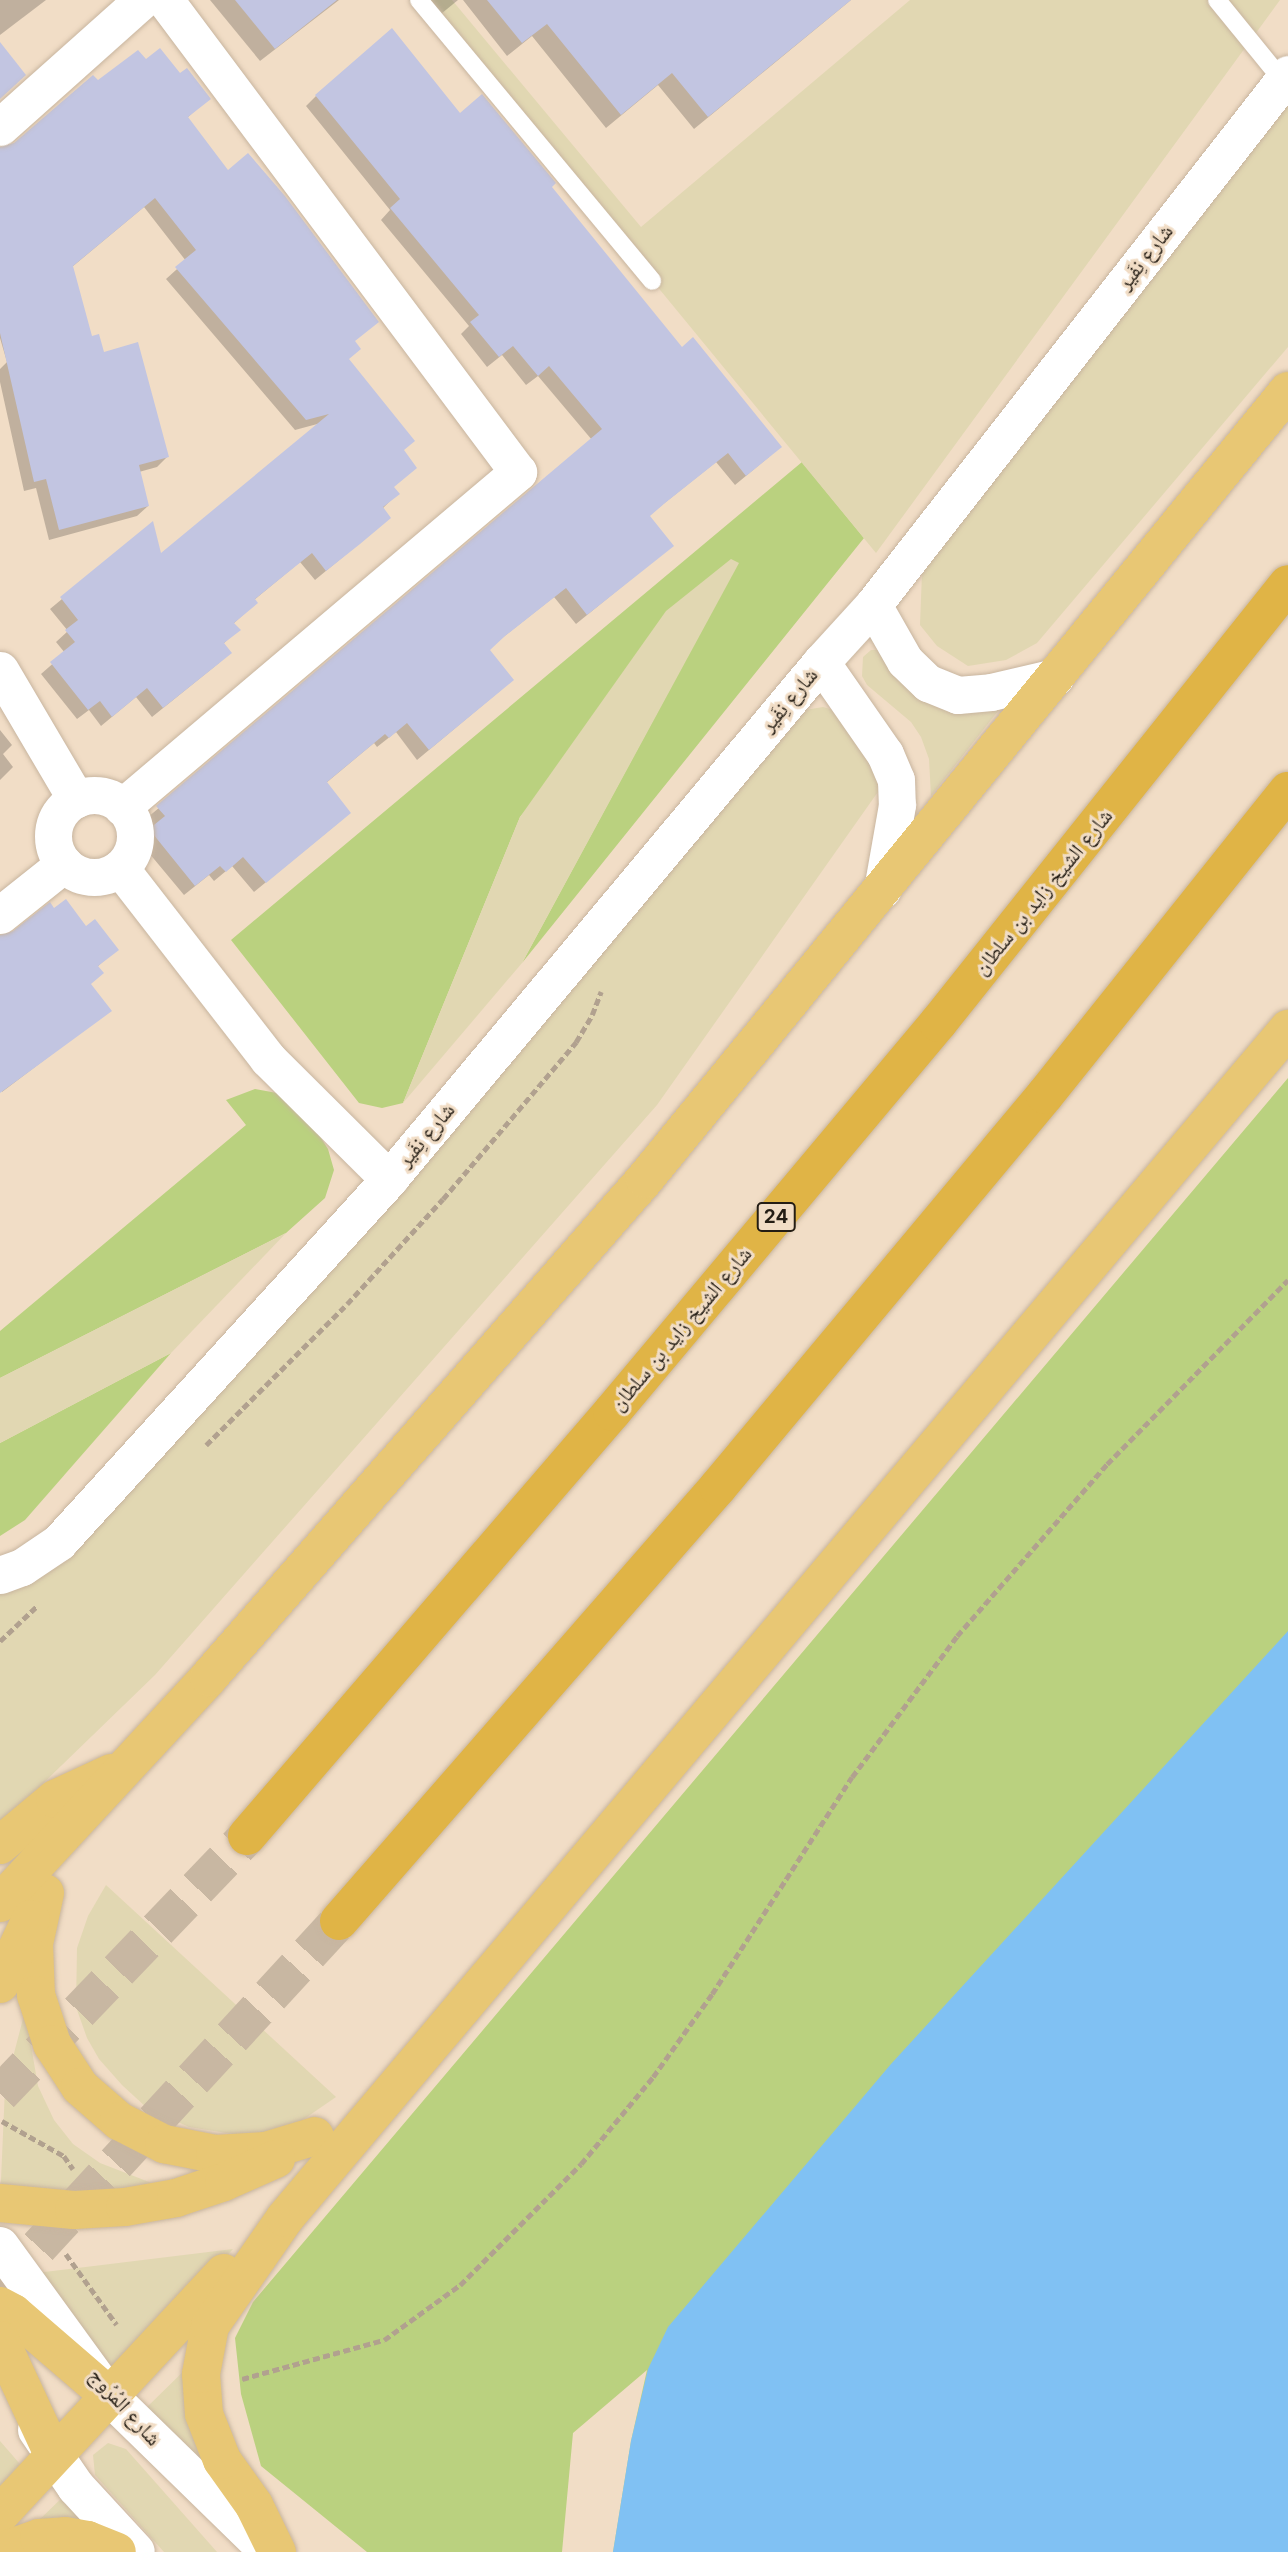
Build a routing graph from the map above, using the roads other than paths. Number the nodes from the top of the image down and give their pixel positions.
1 (142, 0) edge
2 (165, 0) edge
3 (419, 0) edge
4 (1217, 0) edge
5 (1286, 77) edge
6 (0, 127) edge
7 (652, 281) dead end
8 (1288, 391) edge
9 (1288, 584) edge
10 (873, 605) junction
11 (821, 663) junction
12 (0, 670) edge
13 (1055, 677) junction
14 (1288, 791) edge
15 (76, 799) junction
16 (122, 807) junction
17 (64, 864) junction
18 (120, 868) junction
19 (882, 890) junction
20 (0, 915) edge
21 (1288, 1029) edge
22 (390, 1179) junction
23 (0, 1575) edge
24 (209, 1676) junction
25 (123, 1769) junction
26 (247, 1836) tunnel mouth
27 (0, 1845) edge
28 (45, 1893) junction
29 (0, 1903) edge
30 (339, 1921) tunnel mouth
31 (0, 1984) edge
32 (412, 2068) junction
33 (315, 2136) junction
34 (0, 2203) edge
35 (285, 2218) junction
36 (0, 2246) edge
37 (0, 2305) edge
38 (0, 2340) edge
39 (0, 2372) edge
40 (109, 2396) junction
41 (53, 2454) junction
42 (0, 2514) edge
43 (0, 2552) edge
44 (117, 2552) edge
45 (136, 2552) edge
46 (269, 2552) edge
47 (277, 2552) edge

1 - 6 street
2 - 16 street
3 - 7 lane
4 - 5 lane
5 - 10 street, شارع نِفَير
8 - 13 main road
9 - 26 highway, شارع الشيخ زايد بن سلطان / 24
10 - 11 street, شارع نِفَير
10 - 13 street
11 - 19 street, شارع نِفَير
11 - 22 street, شارع نِفَير
12 - 15 street
13 - 19 main road
14 - 30 highway
15 - 16 street
15 - 17 street
16 - 18 street
17 - 18 street
17 - 20 street
18 - 22 street
19 - 24 main road
21 - 32 main road
22 - 23 street, شارع نِفَير
24 - 25 main road
24 - 28 main road
25 - 27 main road
25 - 29 main road
28 - 31 main road
28 - 33 main road
32 - 33 main road
32 - 35 main road
33 - 34 main road
35 - 40 main road
35 - 47 main road
36 - 40 street, شارع المُرُوج
37 - 40 main road
38 - 41 main road
39 - 41 street
40 - 41 main road
40 - 46 street, شارع المُرُوج
41 - 42 main road
41 - 45 street
43 - 44 main road

